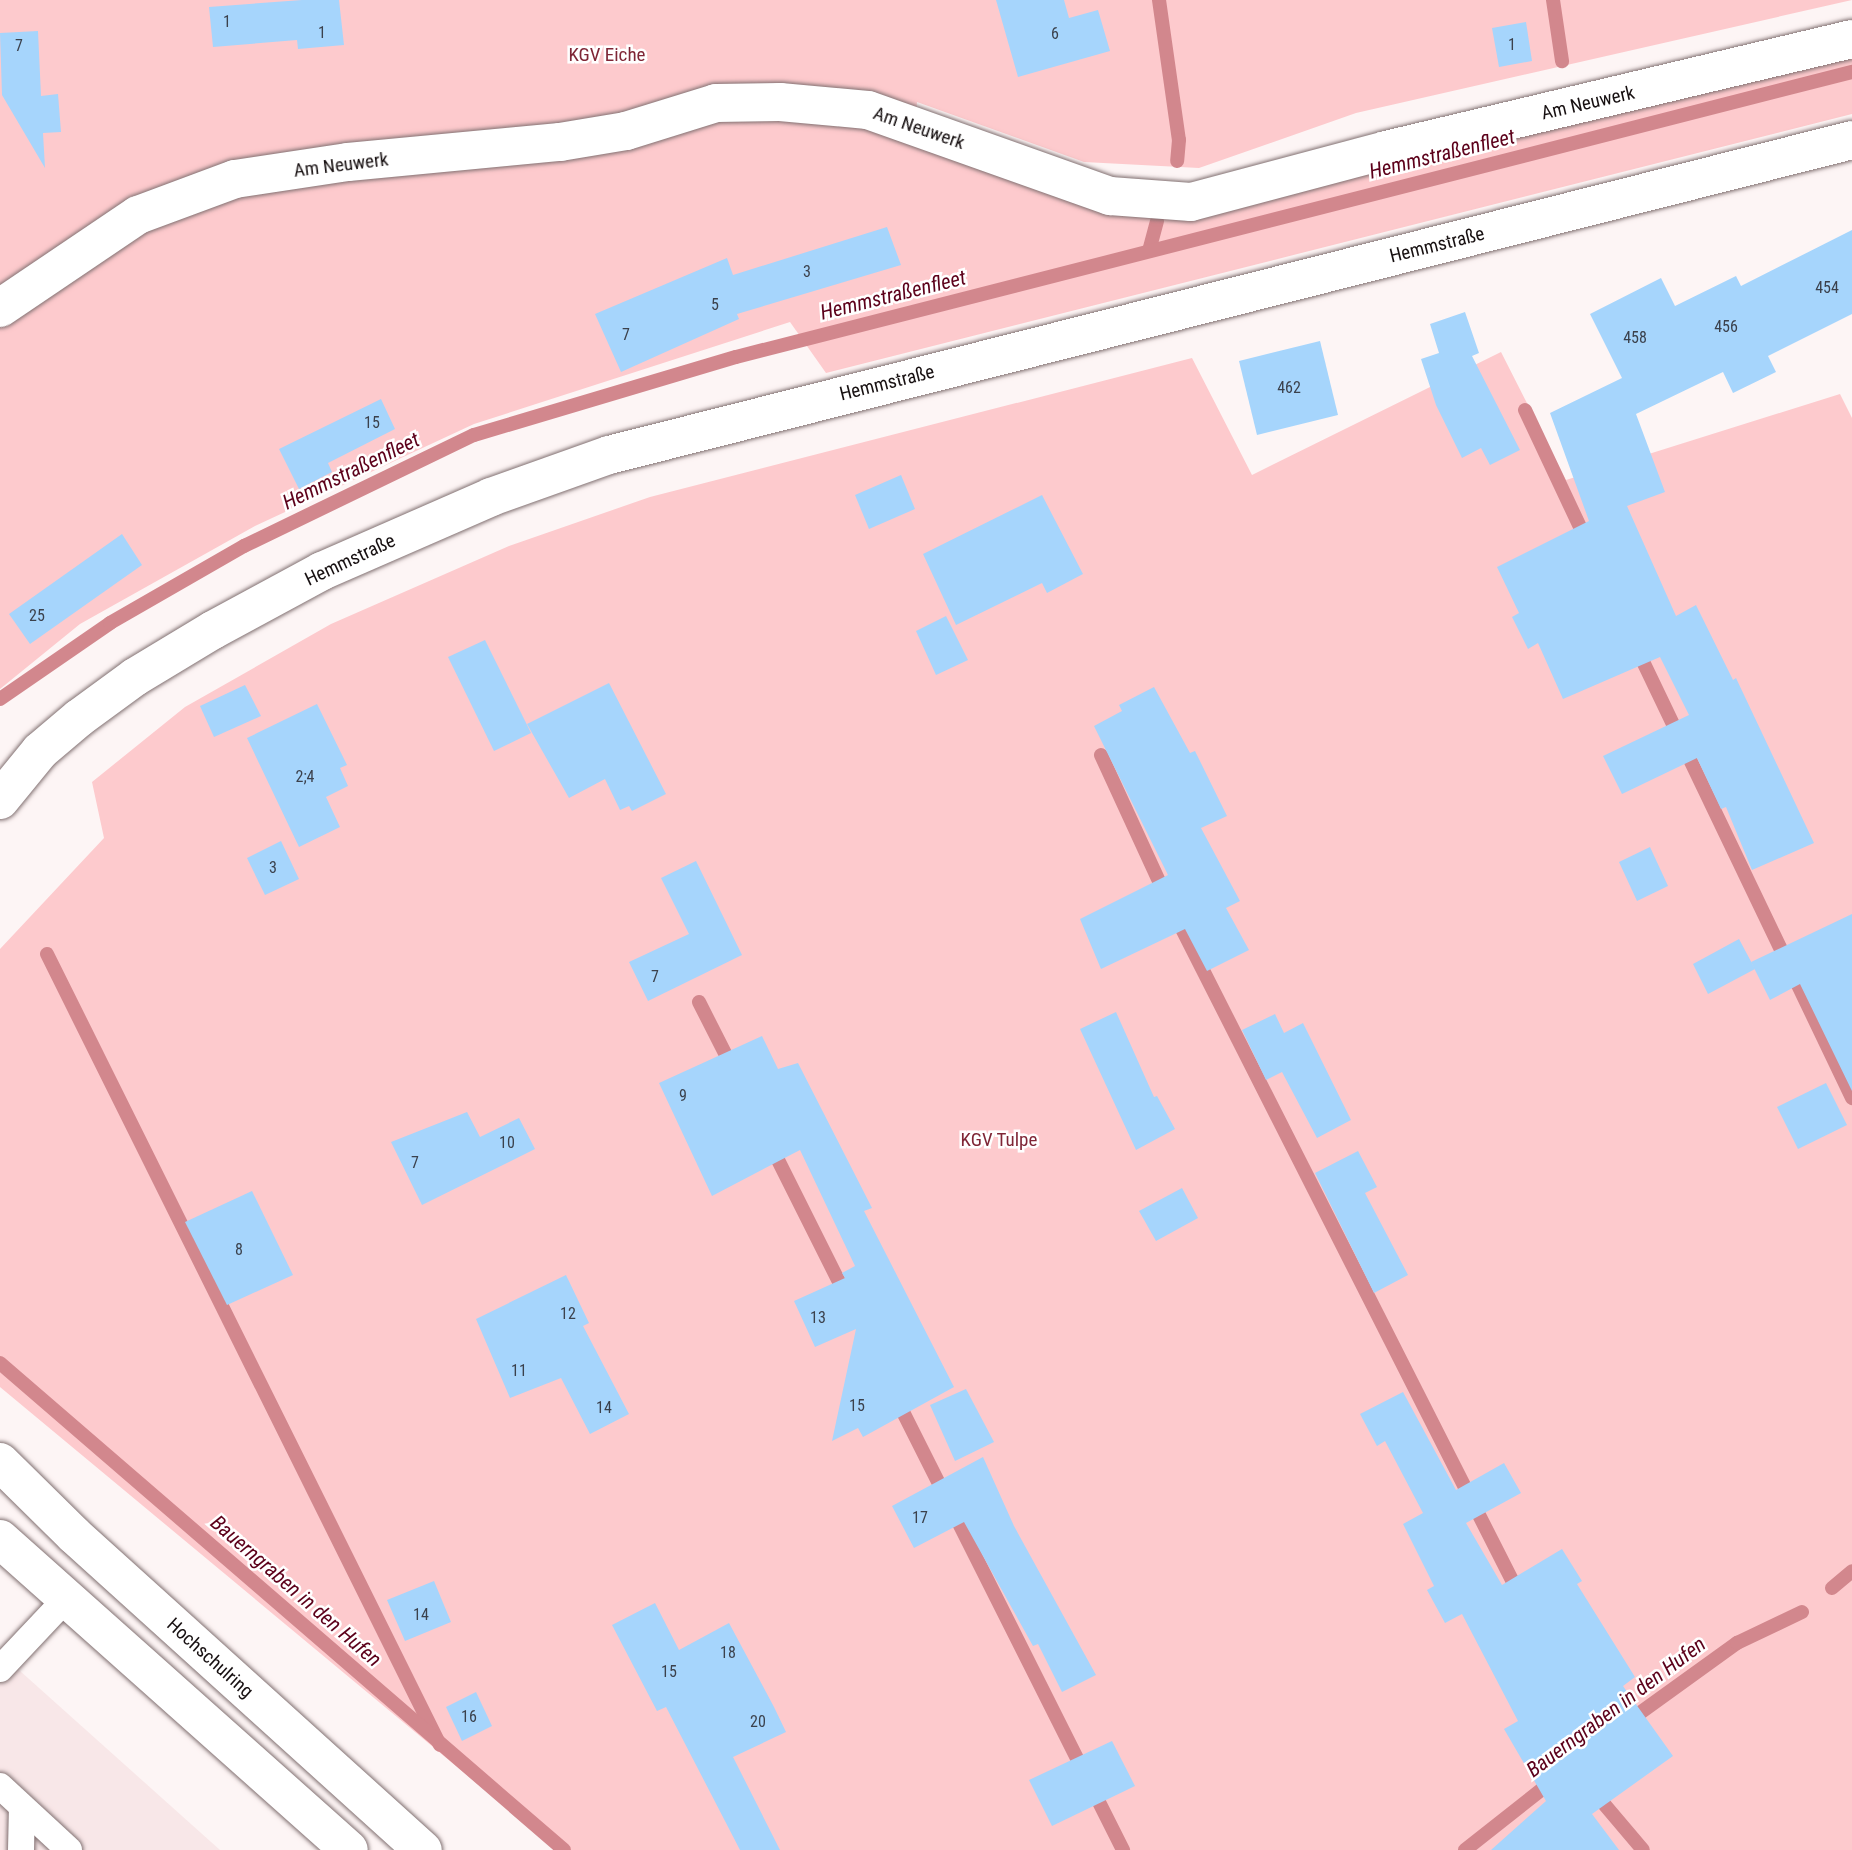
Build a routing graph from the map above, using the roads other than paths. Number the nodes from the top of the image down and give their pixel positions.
1 (1852, 39) edge
2 (1852, 140) edge
3 (0, 307) edge
4 (0, 800) edge
5 (0, 1462) edge
6 (0, 1539) edge
7 (67, 1598) junction
8 (0, 1669) edge
9 (0, 1786) edge
10 (281, 1787) junction
11 (22, 1807) junction
12 (21, 1850) edge
13 (69, 1850) edge
14 (313, 1850) edge
15 (349, 1850) edge
16 (423, 1850) edge

1 - 3 street, Am Neuwerk
2 - 4 street, Hemmstraße
5 - 16 street, Hochschulring
6 - 7 street
7 - 8 lane
7 - 10 street
9 - 11 lane
10 - 14 street
10 - 15 street
11 - 12 lane
11 - 13 lane

